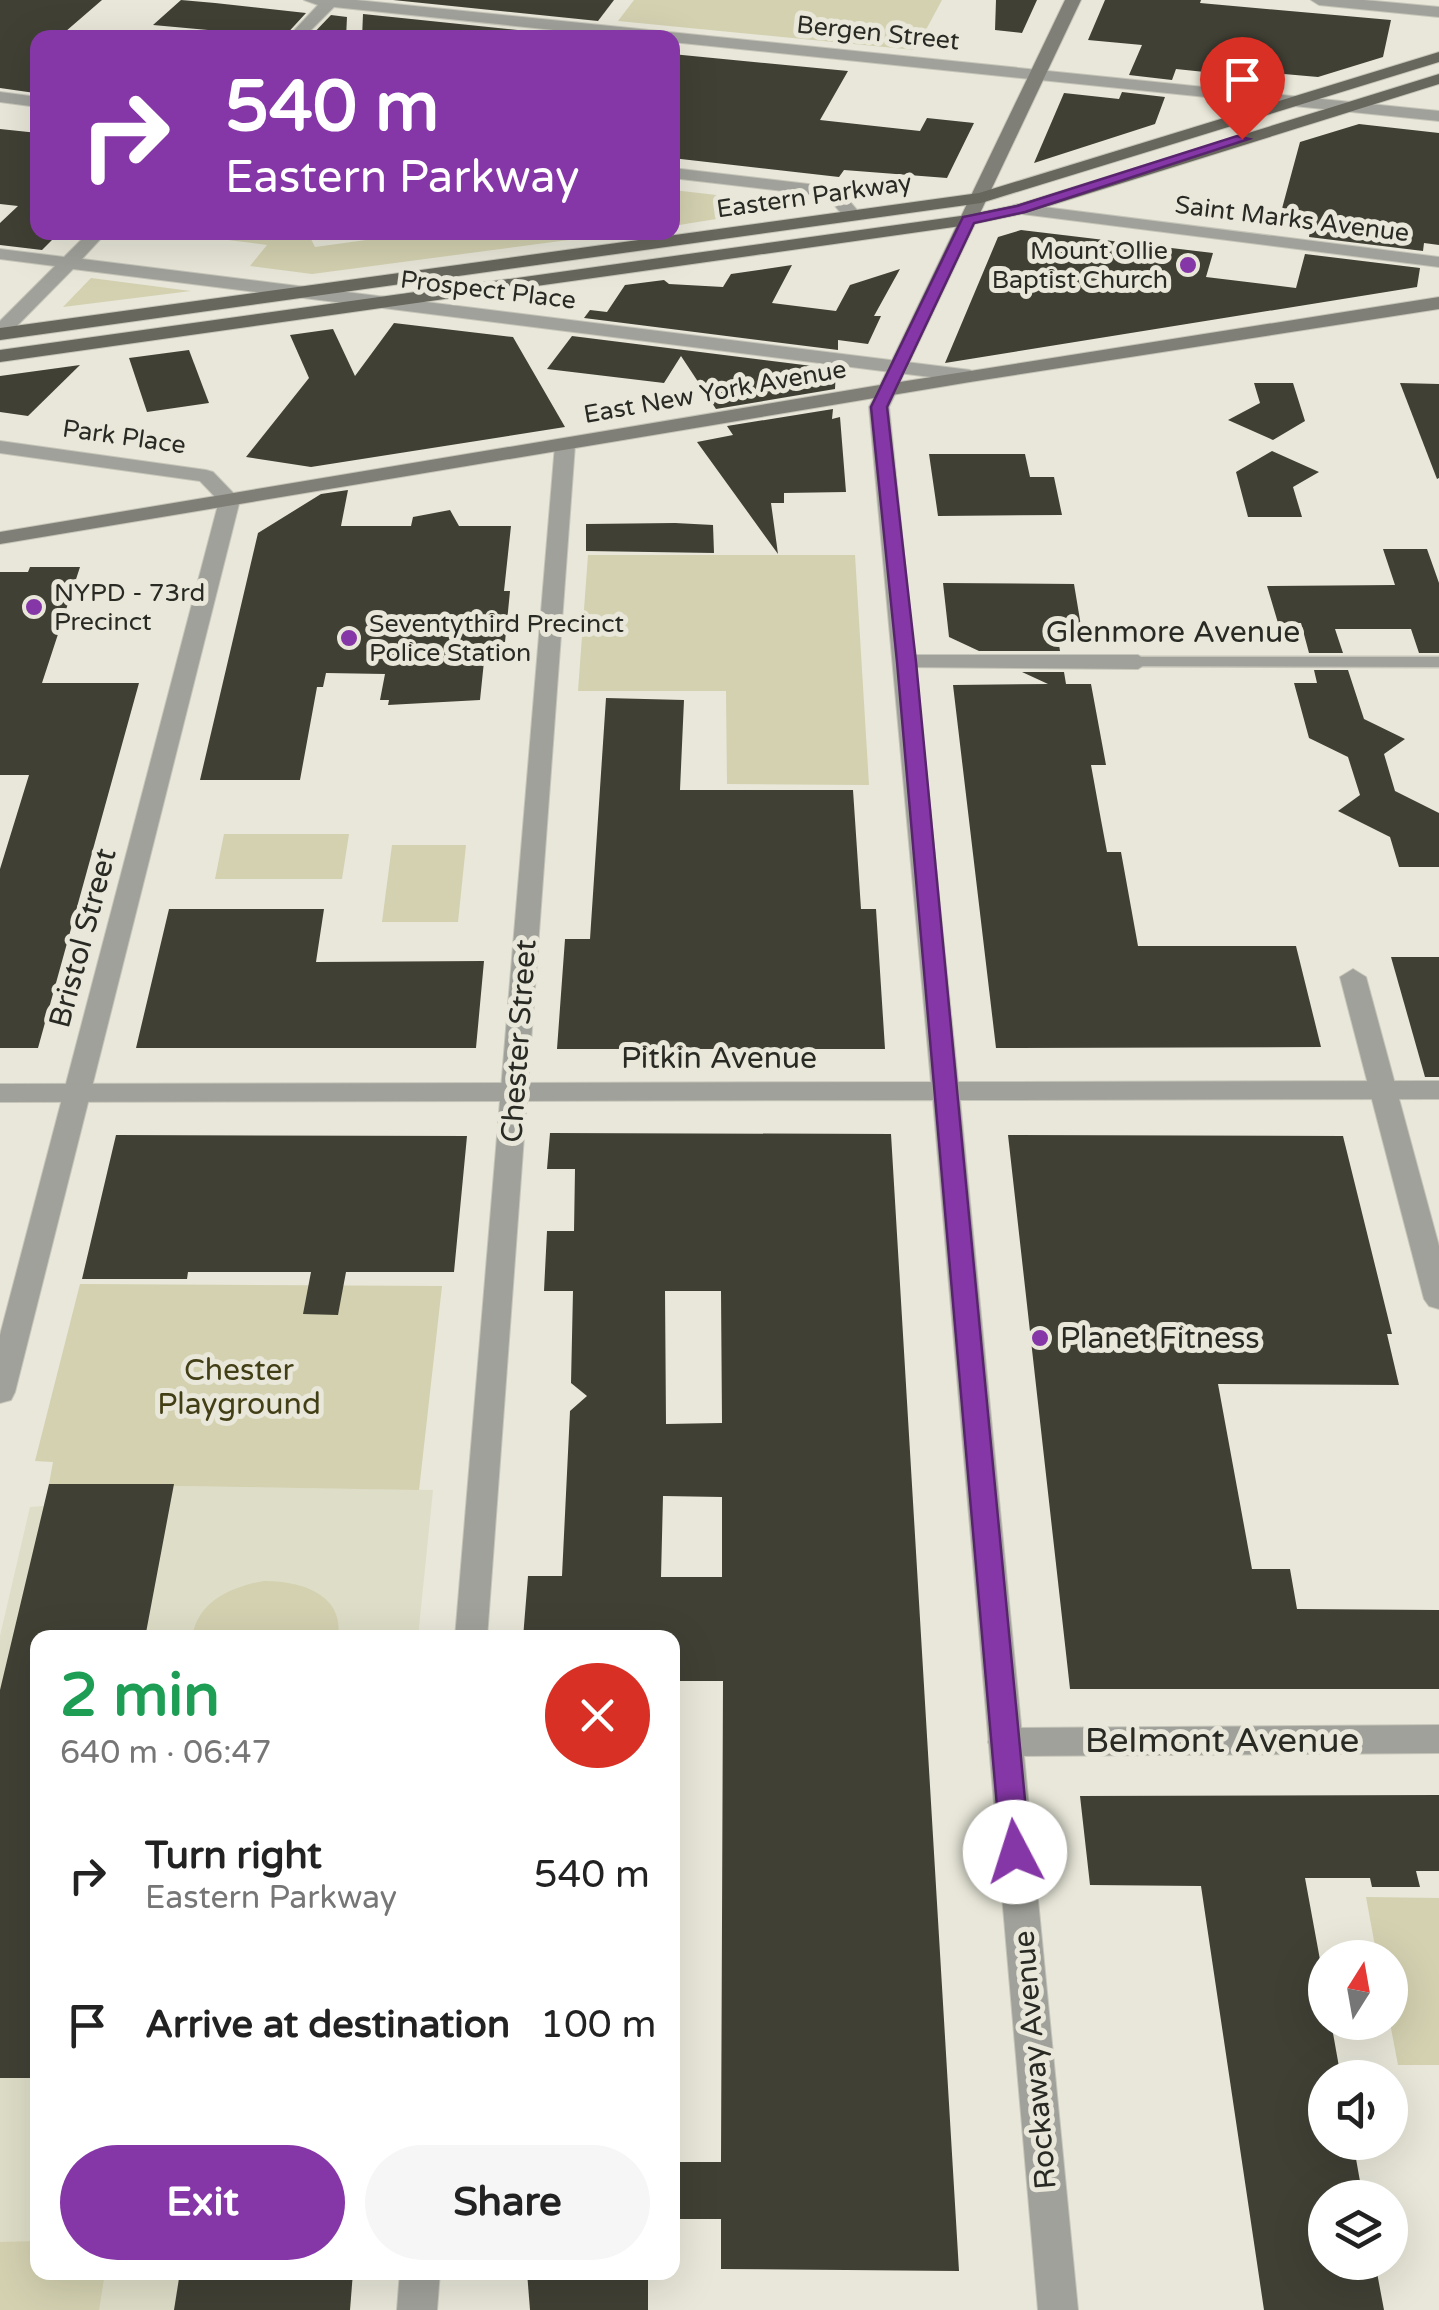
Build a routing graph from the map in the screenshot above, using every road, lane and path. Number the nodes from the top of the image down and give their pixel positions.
1 (312, 0) edge
2 (1073, 0) edge
3 (1319, 0) edge
4 (331, 1) edge
5 (1439, 12) edge
6 (302, 30) edge
7 (608, 30) edge
8 (680, 38) edge
9 (1439, 58) edge
10 (1038, 75) junction
11 (1439, 79) edge
12 (0, 98) edge
13 (1295, 100) junction
14 (30, 101) edge
15 (1347, 106) junction
16 (1439, 116) edge
17 (680, 174) edge
18 (981, 198) junction
19 (1020, 209) junction
20 (852, 216) junction
21 (968, 220) junction
22 (91, 240) edge
23 (679, 240) edge
24 (680, 240) edge
25 (0, 254) edge
26 (69, 262) junction
27 (1439, 262) edge
28 (304, 292) junction
29 (385, 302) junction
30 (1439, 304) edge
31 (0, 333) edge
32 (0, 356) edge
33 (899, 367) junction
34 (970, 376) junction
35 (887, 390) junction
36 (565, 445) junction
37 (0, 447) edge
38 (230, 500) junction
39 (0, 538) edge
40 (906, 662) junction
41 (1138, 662) joint
42 (1439, 662) edge
43 (1353, 977) dead end
44 (945, 1090) junction
45 (1383, 1090) junction
46 (1439, 1090) edge
47 (516, 1091) junction
48 (0, 1092) edge
49 (76, 1092) junction
50 (1439, 1299) edge
51 (0, 1392) edge
52 (473, 1630) edge
53 (1439, 1739) edge
54 (1005, 1742) junction
55 (419, 2280) edge
56 (417, 2310) edge
57 (1058, 2310) edge

1 - 4 street, Bergen Street
2 - 10 main road, Rockaway Avenue
3 - 5 street
4 - 6 street
4 - 7 street, Bergen Street
8 - 10 street, Bergen Street
9 - 13 main road, Eastern Parkway
10 - 13 street, Bergen Street
10 - 18 main road, Rockaway Avenue
11 - 15 main road, Eastern Parkway
12 - 14 street
13 - 15 street, Bergen Street
13 - 18 main road, Eastern Parkway
15 - 16 street, Bergen Street
15 - 19 main road, Eastern Parkway
17 - 20 street
18 - 20 main road, Eastern Parkway
18 - 21 main road, Rockaway Avenue
19 - 21 main road, Eastern Parkway
19 - 27 street, Saint Marks Avenue
20 - 24 main road, Eastern Parkway
21 - 29 main road, Eastern Parkway
21 - 33 main road, Rockaway Avenue
22 - 26 street
23 - 28 main road, Eastern Parkway
25 - 26 street, Prospect Place
26 - 28 street, Prospect Place
26 - 31 street
28 - 29 street, Prospect Place
28 - 31 main road, Eastern Parkway
29 - 32 main road, Eastern Parkway
29 - 33 street, Prospect Place
30 - 34 main road, East New York Avenue
33 - 34 street, Prospect Place
33 - 35 main road, Rockaway Avenue
34 - 35 main road, East New York Avenue
35 - 36 main road, East New York Avenue
35 - 40 street, Rockaway Avenue
36 - 38 main road, East New York Avenue
36 - 47 street, Chester Street
37 - 38 street, Park Place
38 - 39 main road, East New York Avenue
38 - 49 street, Bristol Street
40 - 41 street, Glenmore Avenue
40 - 44 street, Rockaway Avenue
41 - 42 street, Glenmore Avenue
43 - 45 street
44 - 45 street, Pitkin Avenue
44 - 47 street, Pitkin Avenue
44 - 54 street, Rockaway Avenue
45 - 46 street, Pitkin Avenue
45 - 50 street
47 - 49 street, Pitkin Avenue
47 - 52 street, Chester Street
48 - 49 street, Pitkin Avenue
49 - 51 street, Bristol Street
53 - 54 street, Belmont Avenue
54 - 57 street, Rockaway Avenue
55 - 56 street

